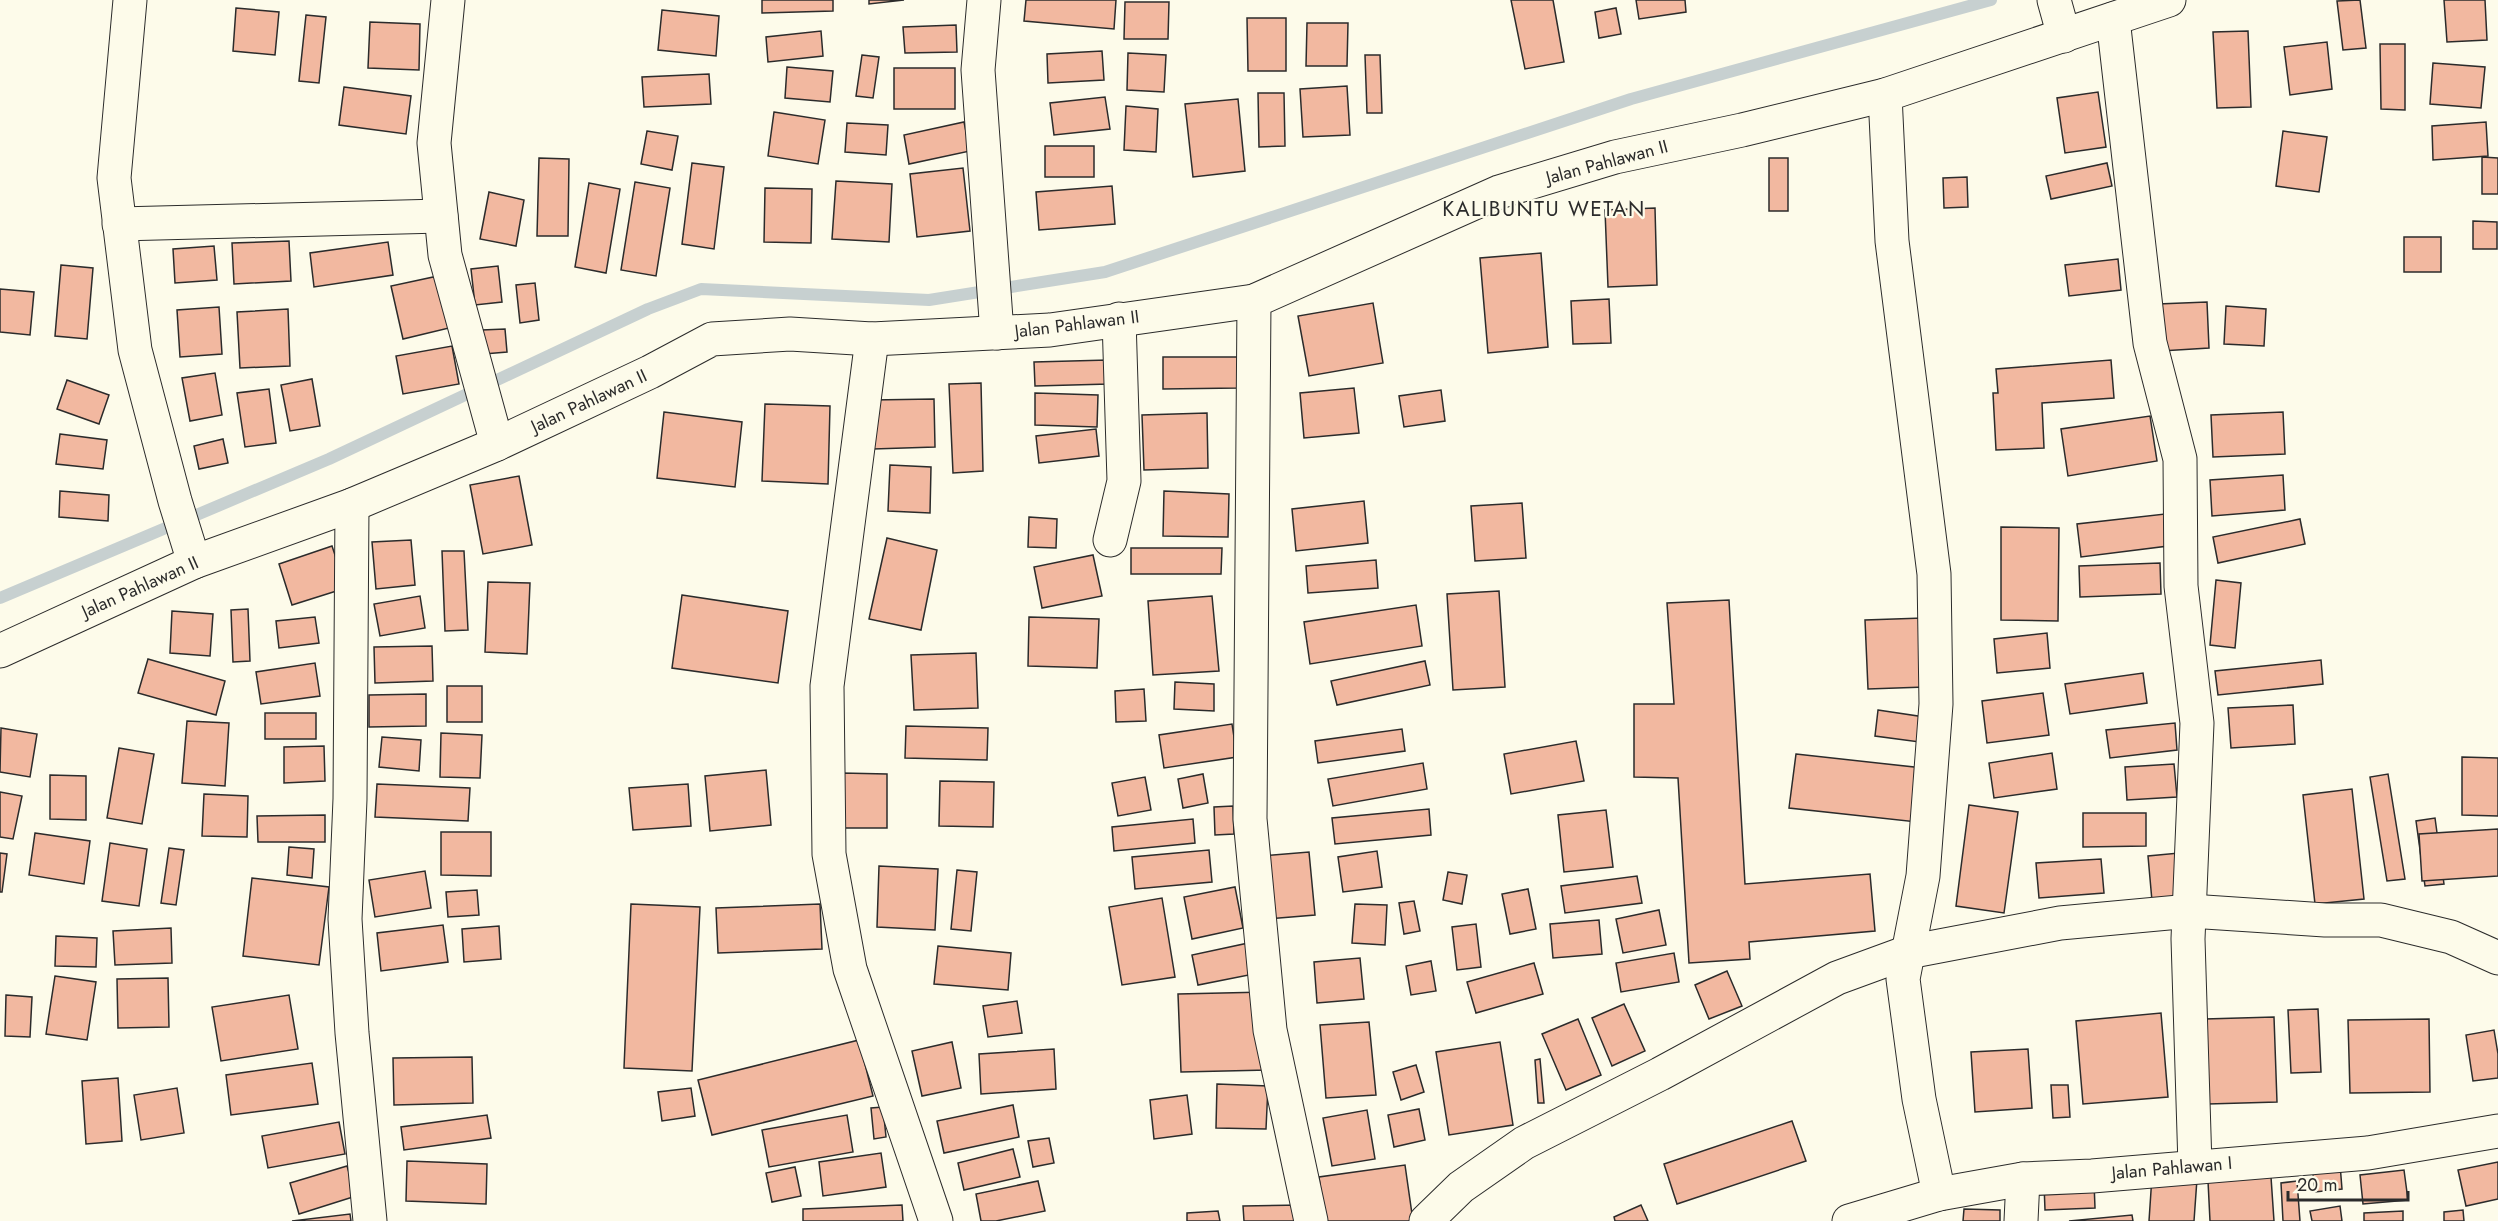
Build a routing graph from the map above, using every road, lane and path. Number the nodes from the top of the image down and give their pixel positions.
1 (130, 0) edge
2 (448, 0) edge
3 (984, 0) edge
4 (2054, 0) edge
5 (2169, 0) edge
6 (2113, 19) junction
7 (2064, 36) junction
8 (1885, 95) junction
9 (441, 216) junction
10 (119, 224) junction
11 (1254, 301) junction
12 (1119, 320) junction
13 (996, 321) junction
14 (872, 339) junction
15 (493, 431) junction
16 (352, 505) junction
17 (1110, 540) dead end
18 (191, 556) junction
19 (0, 651) edge
20 (2189, 925) junction
21 (2498, 958) edge
22 (1905, 965) junction
23 (2498, 1131) edge
24 (2195, 1166) junction
25 (2023, 1179) junction
26 (1939, 1194) junction
27 (370, 1221) edge
28 (936, 1221) edge
29 (1311, 1221) edge
30 (1426, 1221) edge
31 (1849, 1221) edge
32 (2021, 1221) edge

1 - 10 street
2 - 9 street
3 - 13 street
4 - 7 street
5 - 6 street, Jalan Pahlawan II
6 - 7 street, Jalan Pahlawan II
6 - 20 street
7 - 8 street, Jalan Pahlawan II
8 - 11 street, Jalan Pahlawan II
8 - 22 street
9 - 10 street
9 - 15 street
10 - 18 street
11 - 12 street, Jalan Pahlawan II
11 - 29 street
12 - 13 street, Jalan Pahlawan II
12 - 17 street
13 - 14 street, Jalan Pahlawan II
14 - 15 street, Jalan Pahlawan II
14 - 28 street
15 - 16 street, Jalan Pahlawan II
16 - 18 street, Jalan Pahlawan II
16 - 27 street
18 - 19 street, Jalan Pahlawan II
20 - 21 street
20 - 22 street
20 - 24 street
22 - 26 street
22 - 30 street
23 - 24 street, Jalan Pahlawan I
24 - 25 street, Jalan Pahlawan I
25 - 26 street, Jalan Pahlawan I
25 - 32 street
26 - 31 street, Jalan Pahlawan I

